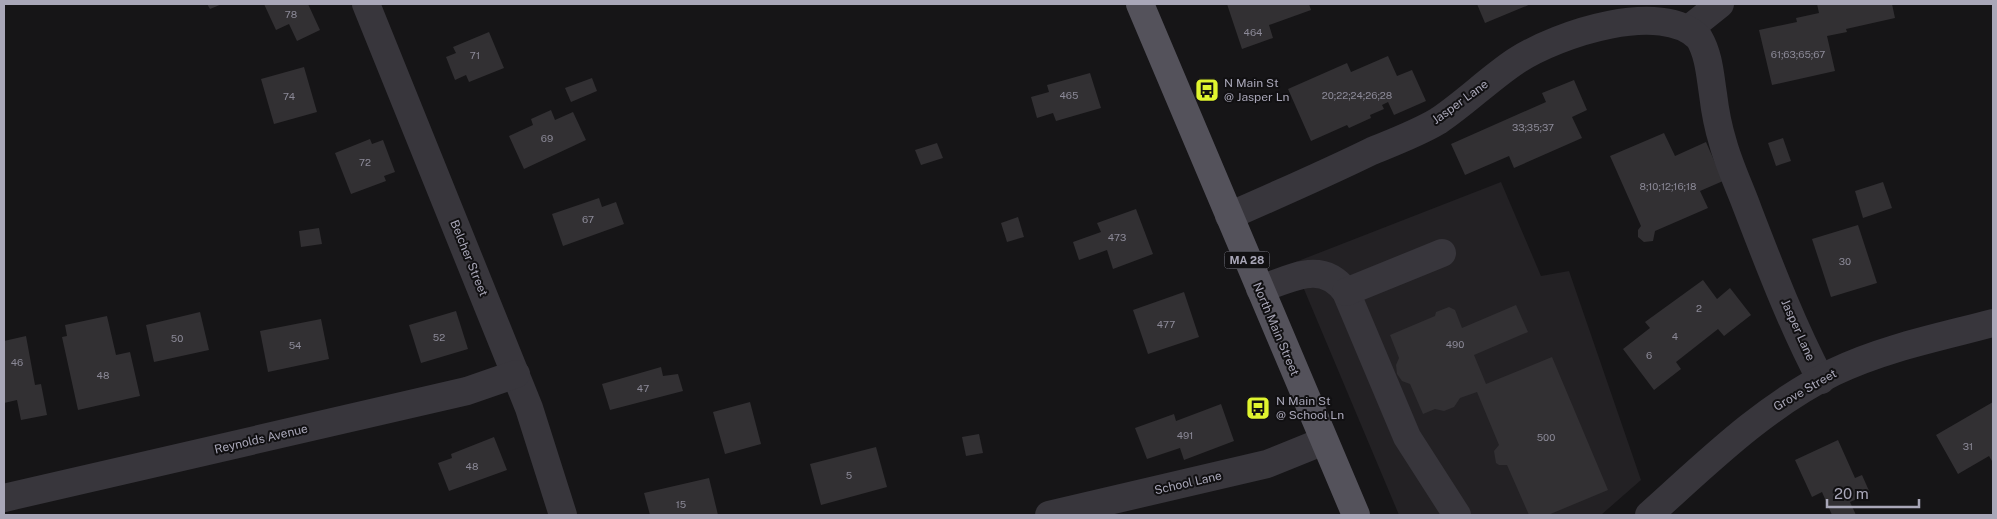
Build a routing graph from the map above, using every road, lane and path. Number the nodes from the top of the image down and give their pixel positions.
1 (366, 4) edge
2 (1140, 4) edge
3 (1720, 4) edge
4 (1690, 28) junction
5 (1229, 216) junction
6 (1442, 253) dead end
7 (1260, 289) junction
8 (1346, 292) junction
9 (1993, 323) edge
10 (516, 374) junction
11 (1821, 380) junction
12 (1324, 441) junction
13 (4, 498) edge
14 (564, 515) edge
15 (1049, 515) edge
16 (1356, 515) edge
17 (1457, 515) edge
18 (1649, 515) edge

1 - 10 street, Belcher Street
2 - 5 main road, North Main Street / MA 28
3 - 4 street
4 - 5 street, Jasper Lane
4 - 11 street, Jasper Lane
5 - 7 main road, North Main Street / MA 28
6 - 8 street
7 - 8 street
7 - 12 main road, North Main Street / MA 28
8 - 17 street
9 - 11 street, Grove Street
10 - 13 street, Reynolds Avenue
10 - 14 street, Belcher Street
11 - 18 street, Grove Street
12 - 15 street, School Lane
12 - 16 main road, North Main Street / MA 28

